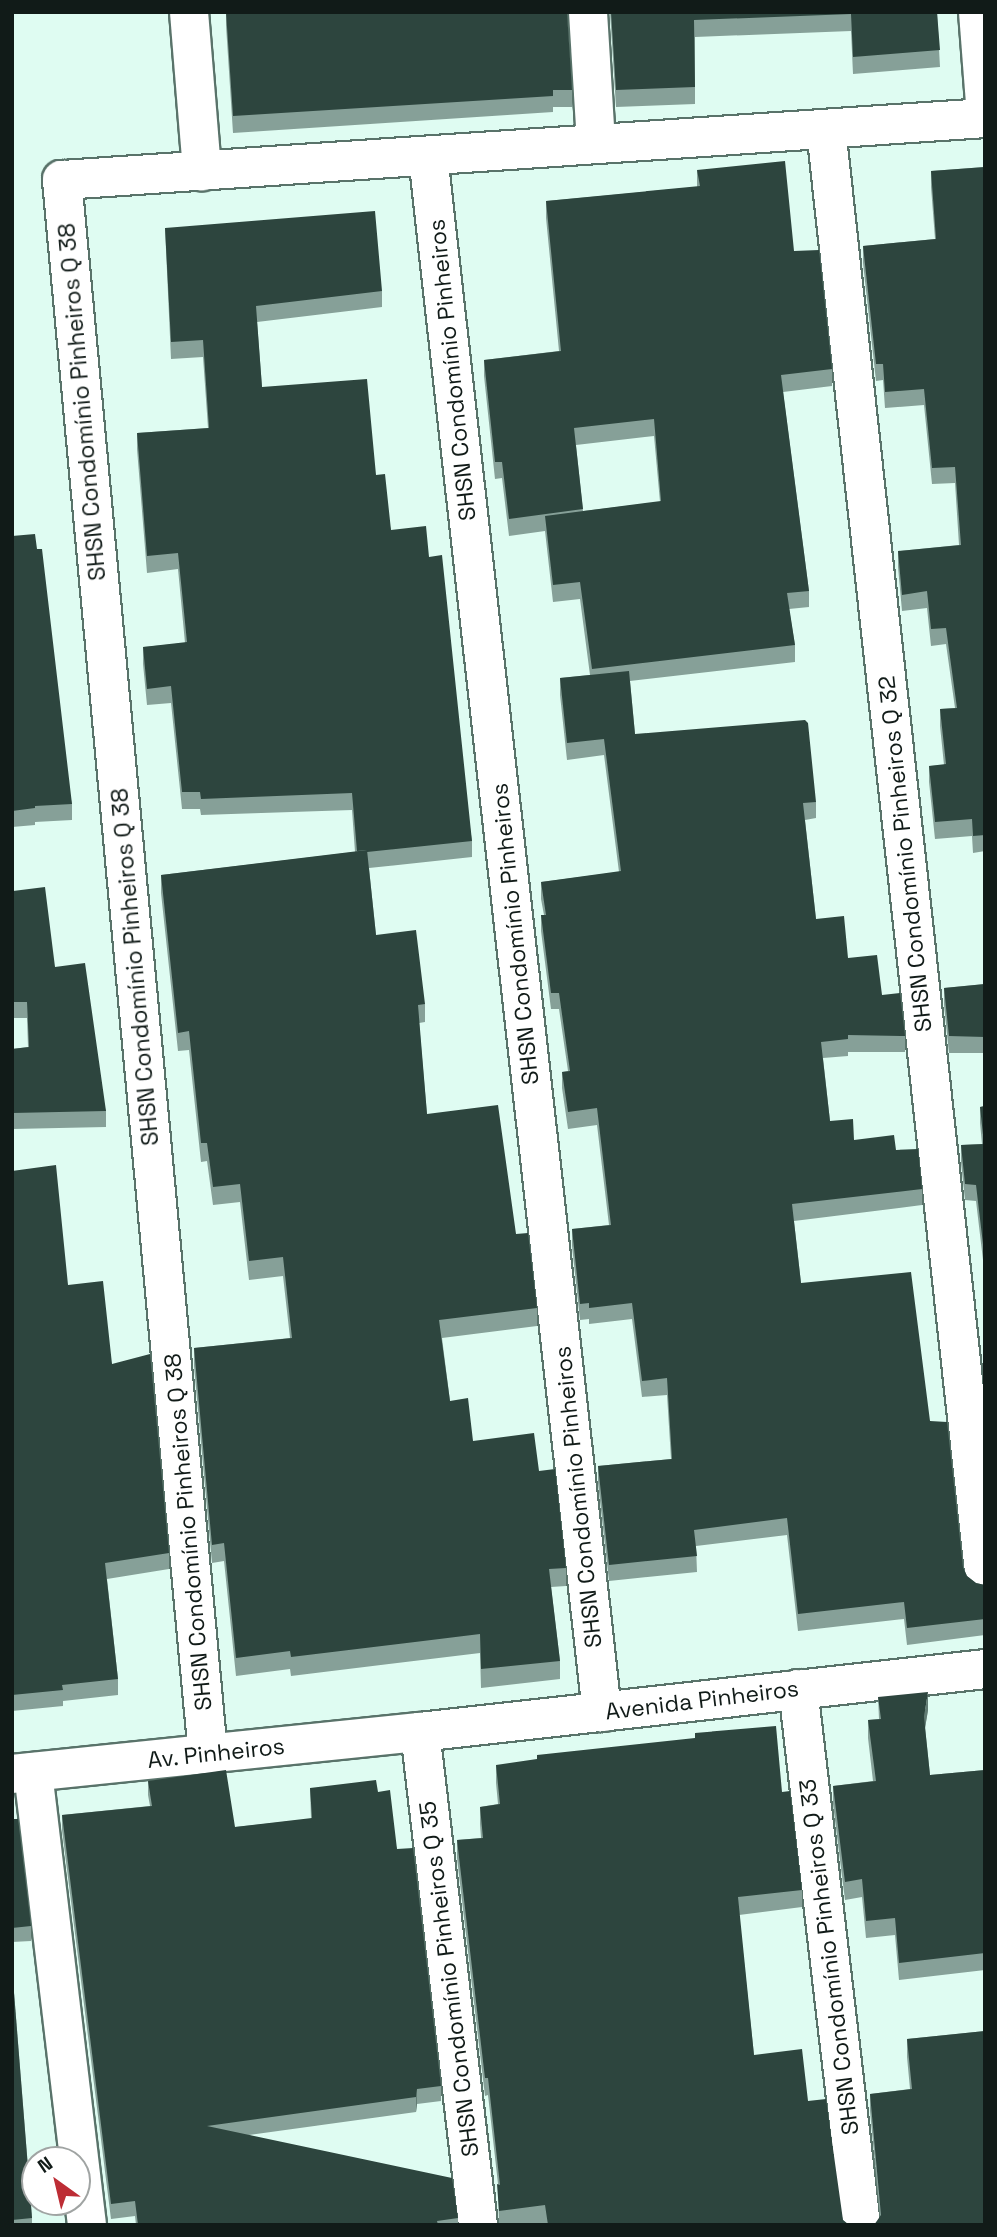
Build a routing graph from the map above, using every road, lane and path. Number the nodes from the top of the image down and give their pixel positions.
1 (189, 12) edge
2 (588, 12) edge
3 (978, 12) edge
4 (985, 102) edge
5 (985, 118) edge
6 (826, 129) junction
7 (596, 144) junction
8 (428, 156) junction
9 (202, 171) junction
10 (985, 1580) edge
11 (985, 1669) edge
12 (798, 1689) junction
13 (603, 1712) junction
14 (419, 1732) junction
15 (208, 1754) junction
16 (23, 1773) edge
17 (87, 2225) edge
18 (478, 2225) edge
19 (861, 2225) edge

1 - 9 street
2 - 7 street
3 - 4 street
5 - 6 street
6 - 7 street
6 - 10 street, SHSN Condomínio Pinheiros Q 32
7 - 8 street
8 - 9 street
8 - 13 street, SHSN Condomínio Pinheiros
9 - 15 street, SHSN Condomínio Pinheiros Q 38
11 - 12 street, Avenida Pinheiros
12 - 13 street, Avenida Pinheiros
12 - 19 street, SHSN Condomínio Pinheiros Q 33
13 - 14 street, Avenida Pinheiros
14 - 15 street, Av. Pinheiros
14 - 18 street, SHSN Condomínio Pinheiros Q 35
15 - 16 street, Av. Pinheiros
16 - 17 street

